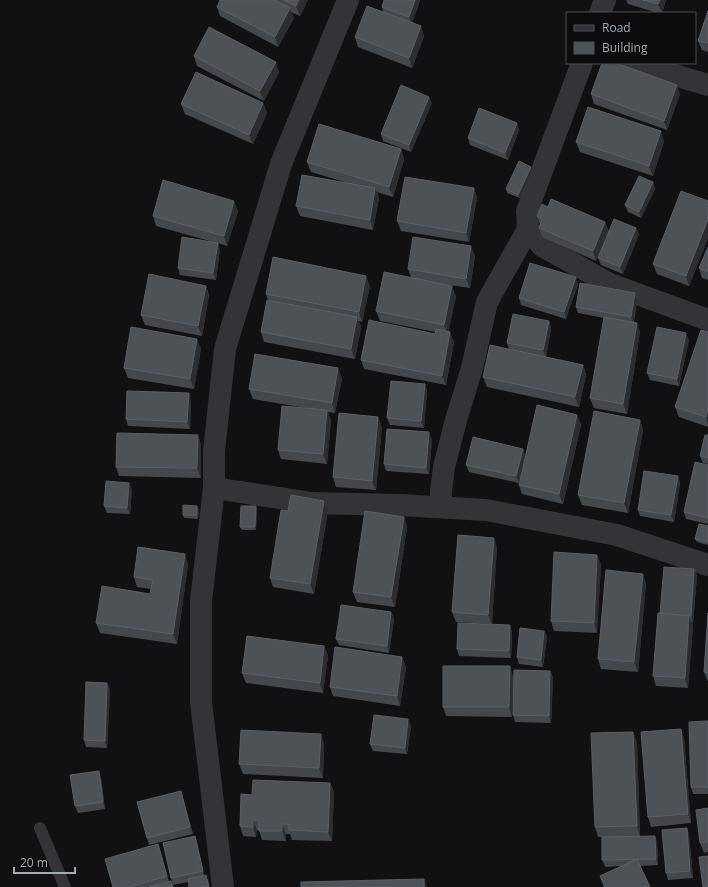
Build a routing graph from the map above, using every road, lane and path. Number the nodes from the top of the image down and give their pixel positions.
1 (348, 0) edge
2 (605, 0) edge
3 (600, 12) edge
4 (582, 64) edge
5 (636, 64) edge
6 (708, 85) edge
7 (528, 229) junction
8 (708, 320) edge
9 (214, 488) junction
10 (441, 507) junction
11 (708, 565) edge
12 (40, 828) dead end
13 (65, 887) edge
14 (223, 887) edge

1 - 9 street
2 - 3 street
4 - 7 street
5 - 6 street
7 - 8 street
7 - 10 street
9 - 10 street
9 - 14 street
10 - 11 street
12 - 13 lane

